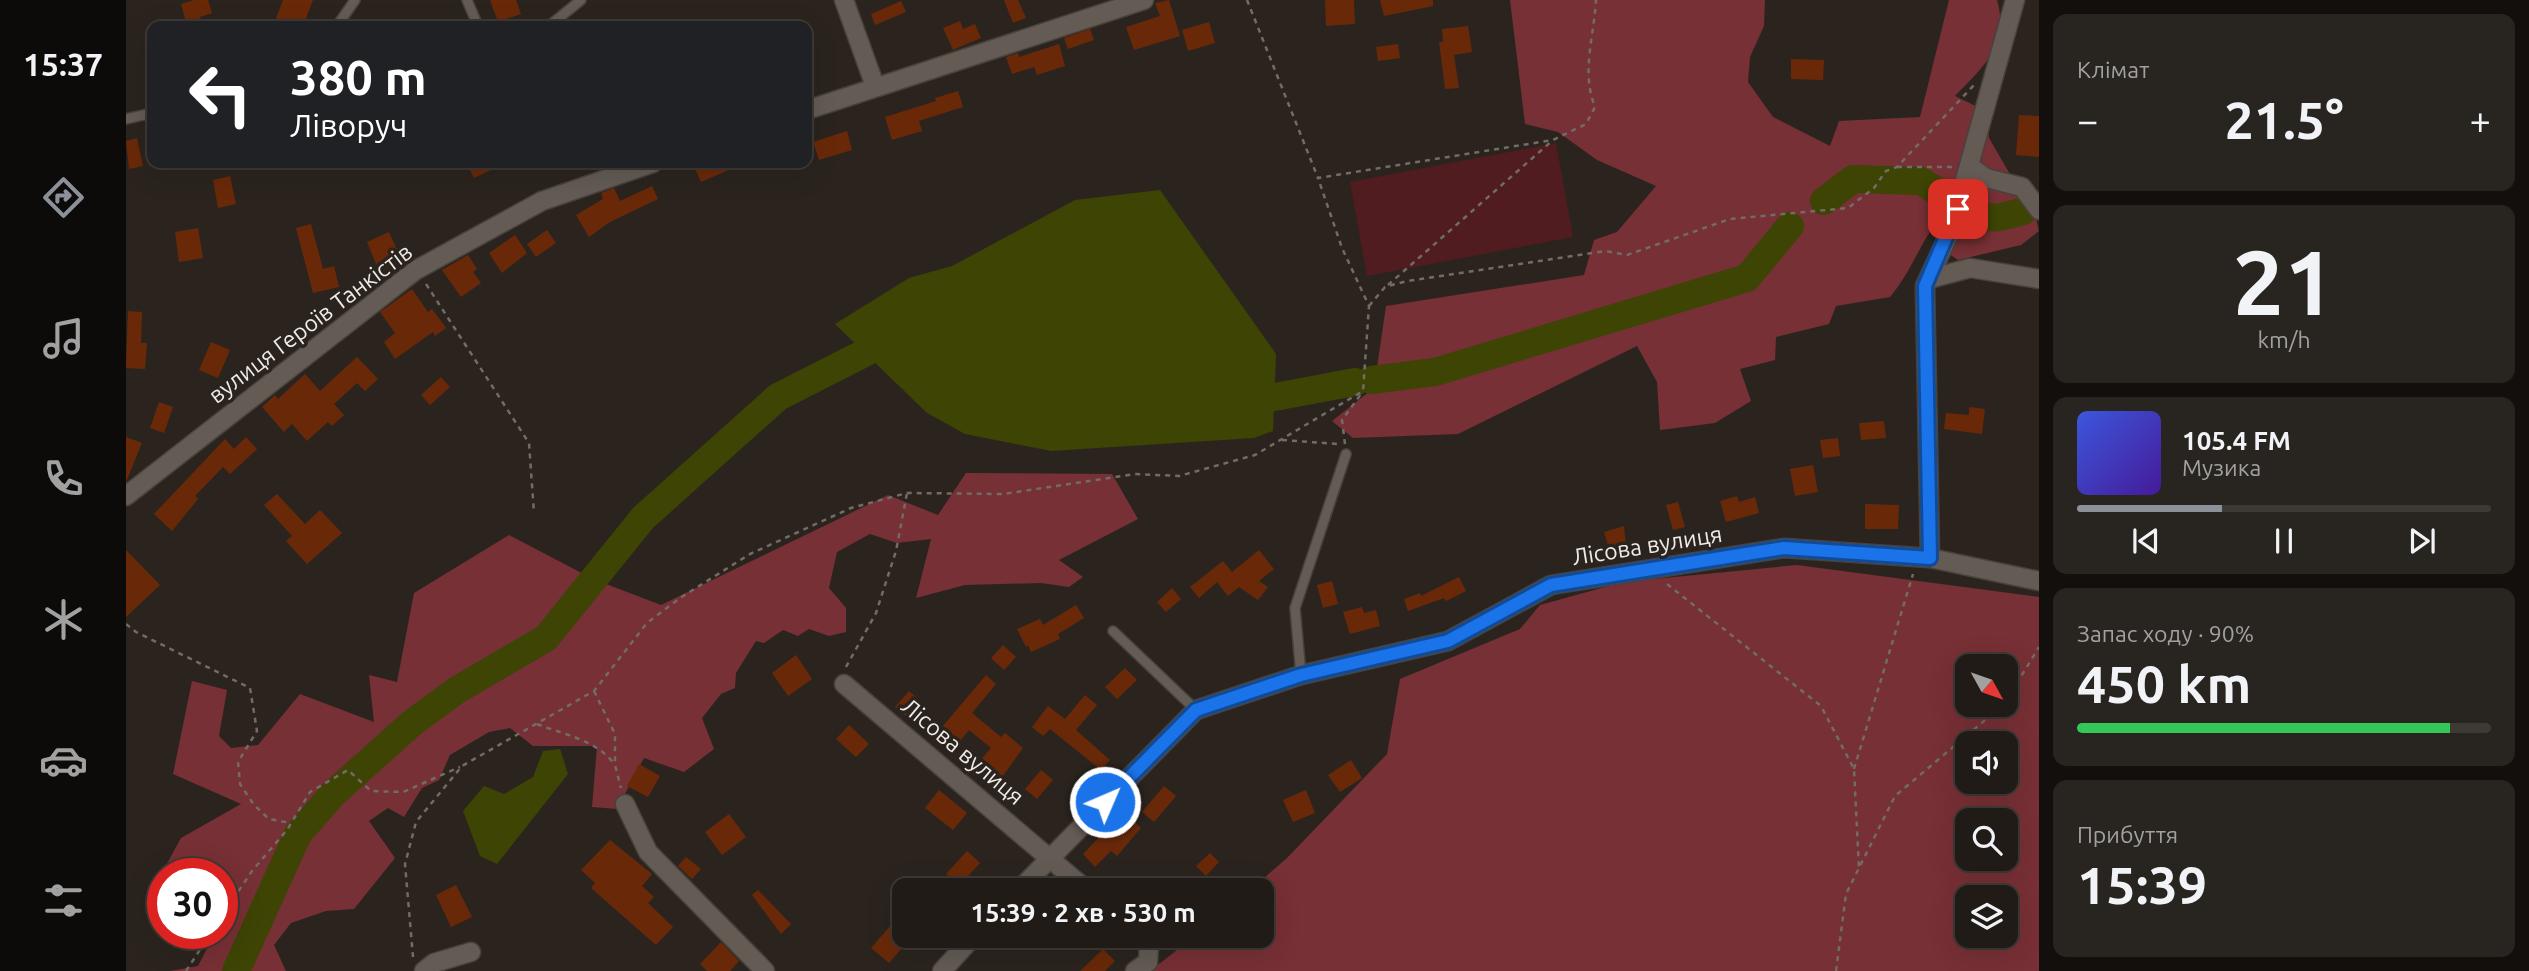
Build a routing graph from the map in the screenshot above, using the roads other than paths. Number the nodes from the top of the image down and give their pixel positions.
1 (355, 0) edge
2 (467, 0) edge
3 (581, 0) edge
4 (844, 0) edge
5 (1144, 0) edge
6 (2015, 0) edge
7 (340, 21) edge
8 (476, 21) edge
9 (555, 21) edge
10 (875, 86) junction
11 (812, 108) edge
12 (147, 114) edge
13 (126, 119) edge
14 (1971, 167) junction
15 (638, 168) edge
16 (2039, 210) edge
17 (1928, 279) junction
18 (2039, 279) edge
19 (1346, 449) road end
20 (126, 496) edge
21 (1924, 557) junction
22 (2039, 581) edge
23 (1113, 631) dead end
24 (1301, 675) junction
25 (844, 684) road end
26 (1196, 710) junction
27 (625, 804) road end
28 (1050, 857) junction
29 (1030, 878) edge
30 (1073, 878) edge
31 (964, 948) edge
32 (1149, 948) edge
33 (471, 952) dead end
34 (419, 964) edge
35 (765, 971) edge
36 (942, 971) edge
37 (1135, 971) edge

1 - 7 lane
2 - 8 lane
3 - 9 lane
4 - 10 street
5 - 10 street
6 - 14 street
10 - 11 street
12 - 13 lane
14 - 16 street
14 - 17 street
15 - 20 street, вулиця Героїв Танкістів
17 - 18 street
17 - 21 street
19 - 24 lane
21 - 22 street, Лісова вулиця
21 - 24 street, Лісова вулиця
23 - 26 lane
24 - 26 street, Лісова вулиця
25 - 28 street, Лісова вулиця
26 - 28 street, Лісова вулиця
27 - 35 street
28 - 29 street, Лісова вулиця
28 - 30 street, Лісова вулиця
31 - 36 street
32 - 37 street
33 - 34 street

